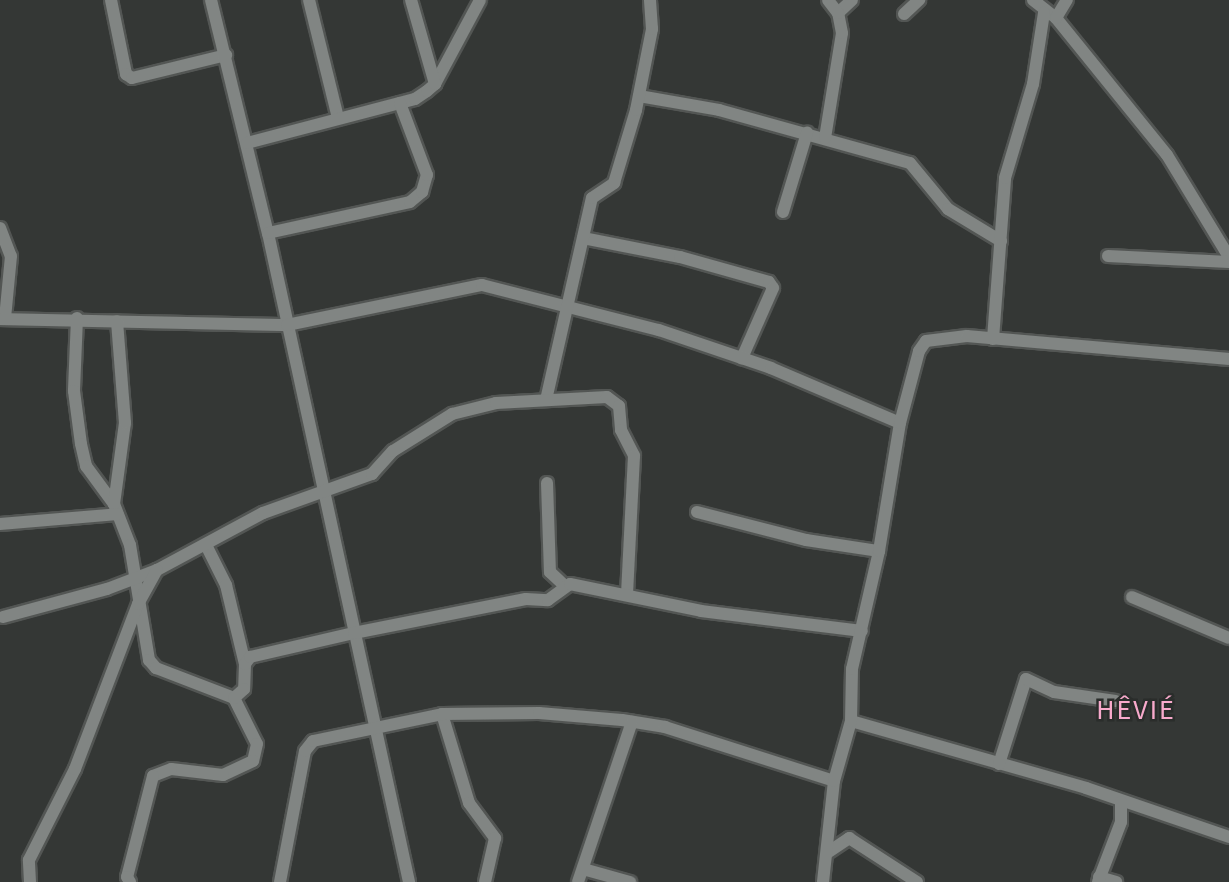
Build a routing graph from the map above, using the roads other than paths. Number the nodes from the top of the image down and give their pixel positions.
1 (111, 0) edge
2 (211, 0) edge
3 (309, 0) edge
4 (411, 0) edge
5 (480, 0) edge
6 (650, 0) edge
7 (828, 0) edge
8 (852, 0) edge
9 (919, 0) edge
10 (1033, 0) edge
11 (1067, 0) edge
12 (838, 13) junction
13 (904, 14) dead end
14 (1050, 16) junction
15 (226, 55) junction
16 (435, 84) junction
17 (639, 96) junction
18 (400, 103) junction
19 (338, 118) junction
20 (807, 133) junction
21 (825, 138) junction
22 (247, 144) junction
23 (783, 212) dead end
24 (0, 228) edge
25 (268, 233) junction
26 (583, 238) junction
27 (1001, 241) junction
28 (1108, 256) dead end
29 (1229, 260) edge
30 (566, 307) junction
31 (3, 318) edge
32 (77, 318) junction
33 (117, 321) junction
34 (287, 325) junction
35 (993, 339) junction
36 (742, 358) junction
37 (1229, 359) edge
38 (546, 400) junction
39 (901, 423) junction
40 (547, 483) dead end
41 (324, 492) junction
42 (116, 509) junction
43 (697, 512) dead end
44 (0, 524) edge
45 (206, 545) junction
46 (879, 551) junction
47 (157, 569) junction
48 (134, 578) junction
49 (565, 586) junction
50 (627, 594) junction
51 (1132, 597) dead end
52 (138, 604) junction
53 (3, 617) dead end
54 (862, 631) junction
55 (354, 633) junction
56 (1229, 638) edge
57 (245, 664) junction
58 (234, 698) junction
59 (1115, 701) dead end
60 (442, 713) junction
61 (851, 721) junction
62 (632, 722) junction
63 (374, 727) junction
64 (999, 764) junction
65 (834, 781) junction
66 (1121, 802) junction
67 (1229, 837) edge
68 (827, 853) junction
69 (583, 869) junction
70 (1099, 880) edge
71 (30, 882) edge
72 (130, 882) edge
73 (280, 882) edge
74 (408, 882) edge
75 (485, 882) edge
76 (578, 882) edge
77 (630, 882) edge
78 (823, 882) edge
79 (917, 882) edge
80 (1116, 882) edge

1 - 15 street
2 - 15 street
3 - 19 street
4 - 16 street
5 - 16 street
6 - 17 street
7 - 12 street
8 - 12 street
9 - 13 street
10 - 14 street
11 - 14 street
12 - 21 street
14 - 27 street
14 - 29 street
15 - 22 street
16 - 18 street
17 - 20 street
17 - 26 street
18 - 19 street
18 - 25 street
19 - 22 street
20 - 21 street
20 - 23 street
21 - 27 street
22 - 25 street
24 - 31 street
25 - 34 street
26 - 30 street
26 - 36 street
27 - 35 street
28 - 29 street
30 - 34 street
30 - 36 street
30 - 38 street
31 - 32 street
32 - 33 street
32 - 42 street
33 - 34 street
33 - 42 street
34 - 41 street
35 - 37 street
35 - 39 street
36 - 39 street
38 - 41 street
38 - 50 street
39 - 46 street
40 - 49 street
41 - 45 street
41 - 55 street
42 - 44 street
42 - 48 street
43 - 46 street
45 - 47 street
45 - 57 street
46 - 54 street
47 - 48 street
47 - 52 street
48 - 52 street
48 - 53 street
49 - 50 street
49 - 55 street
50 - 54 street
51 - 56 street
52 - 58 street
52 - 71 street
54 - 61 street
55 - 57 street
55 - 63 street
57 - 58 street
58 - 72 street
59 - 64 street
60 - 62 street
60 - 63 street
60 - 75 street
61 - 64 street
61 - 65 street
62 - 65 street
62 - 69 street
63 - 73 street
63 - 74 street
64 - 66 street
65 - 68 street
66 - 67 street
66 - 70 street
68 - 78 street
68 - 79 street
69 - 76 street
69 - 77 street
70 - 80 street

